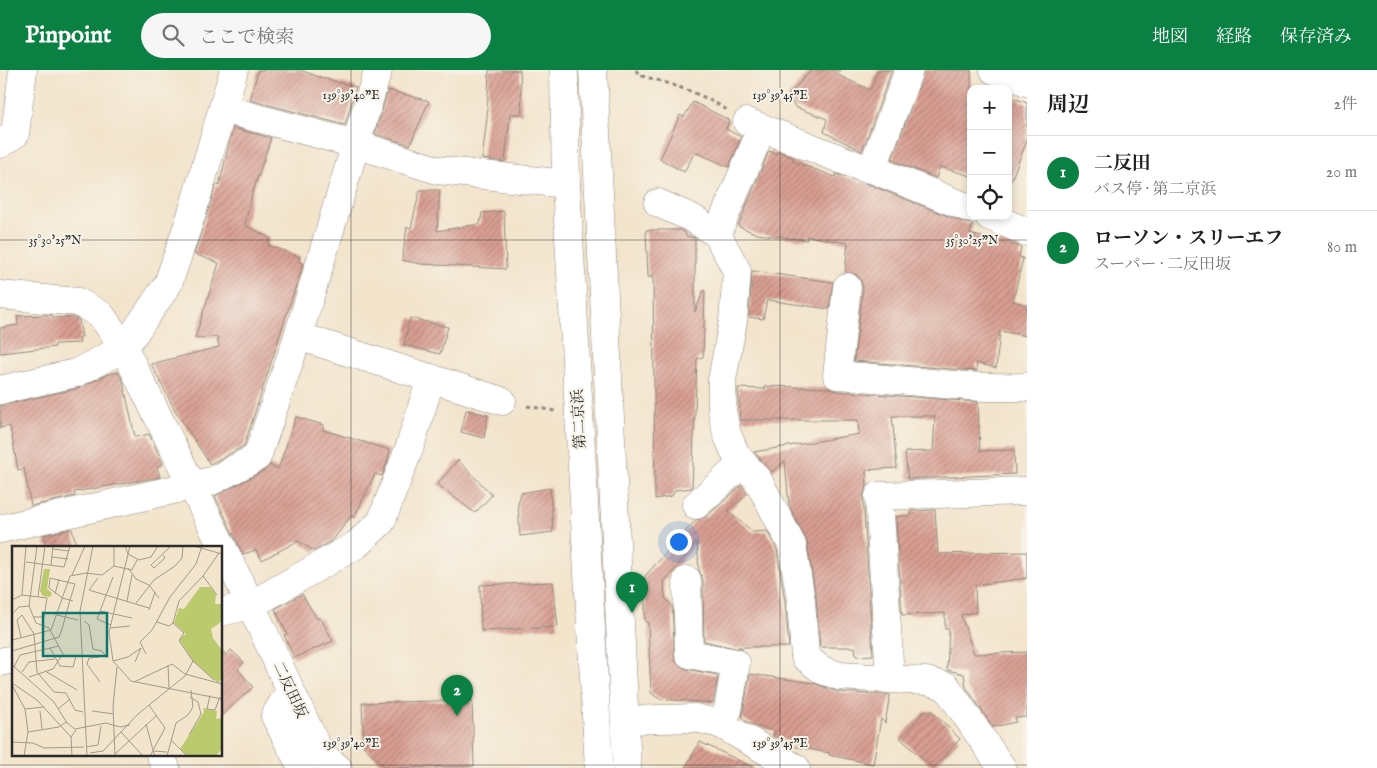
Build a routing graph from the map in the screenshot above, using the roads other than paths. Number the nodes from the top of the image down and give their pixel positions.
1 (23, 70) edge
2 (234, 70) edge
3 (378, 70) edge
4 (564, 70) edge
5 (593, 70) edge
6 (910, 70) edge
7 (994, 70) edge
8 (1027, 82) edge
9 (223, 109) junction
10 (0, 144) edge
11 (354, 144) junction
12 (872, 169) junction
13 (566, 184) junction
14 (658, 204) dead end
15 (967, 207) edge
16 (998, 220) edge
17 (1027, 232) edge
18 (717, 234) junction
19 (847, 287) dead end
20 (0, 295) edge
21 (298, 336) junction
22 (124, 348) junction
23 (431, 378) junction
24 (1027, 387) edge
25 (0, 390) edge
26 (502, 401) road end
27 (743, 463) junction
28 (190, 486) junction
29 (1027, 491) edge
30 (696, 505) dead end
31 (0, 528) edge
32 (221, 546) edge
33 (222, 548) edge
34 (687, 580) dead end
35 (251, 605) junction
36 (222, 612) edge
37 (890, 678) junction
38 (290, 692) junction
39 (626, 720) junction
40 (720, 724) junction
41 (161, 756) edge
42 (166, 768) edge
43 (302, 768) edge
44 (338, 768) edge
45 (599, 768) edge
46 (628, 768) edge
47 (796, 768) edge
48 (1002, 768) edge

1 - 10 main road
2 - 9 main road
3 - 11 main road
4 - 13 main road, 第二京浜
5 - 39 main road, 第二京浜
6 - 12 main road
7 - 8 main road
9 - 11 main road
9 - 22 main road
11 - 13 main road
11 - 21 main road
12 - 15 main road
12 - 18 main road
13 - 45 main road, 第二京浜
14 - 18 main road
16 - 17 main road
18 - 27 main road
19 - 24 main road
20 - 22 main road, 二反田坂
21 - 23 main road
21 - 28 main road
22 - 25 main road
22 - 28 main road, 二反田坂
23 - 26 main road
23 - 35 main road
27 - 30 main road
27 - 37 main road
28 - 31 main road
28 - 32 main road, 二反田坂
29 - 37 main road
33 - 35 main road, 二反田坂
34 - 40 main road
35 - 36 main road
35 - 38 main road, 二反田坂
37 - 48 main road
38 - 43 main road
38 - 44 main road, 二反田坂
39 - 40 main road
39 - 46 main road, 第二京浜
40 - 47 main road
41 - 42 main road

